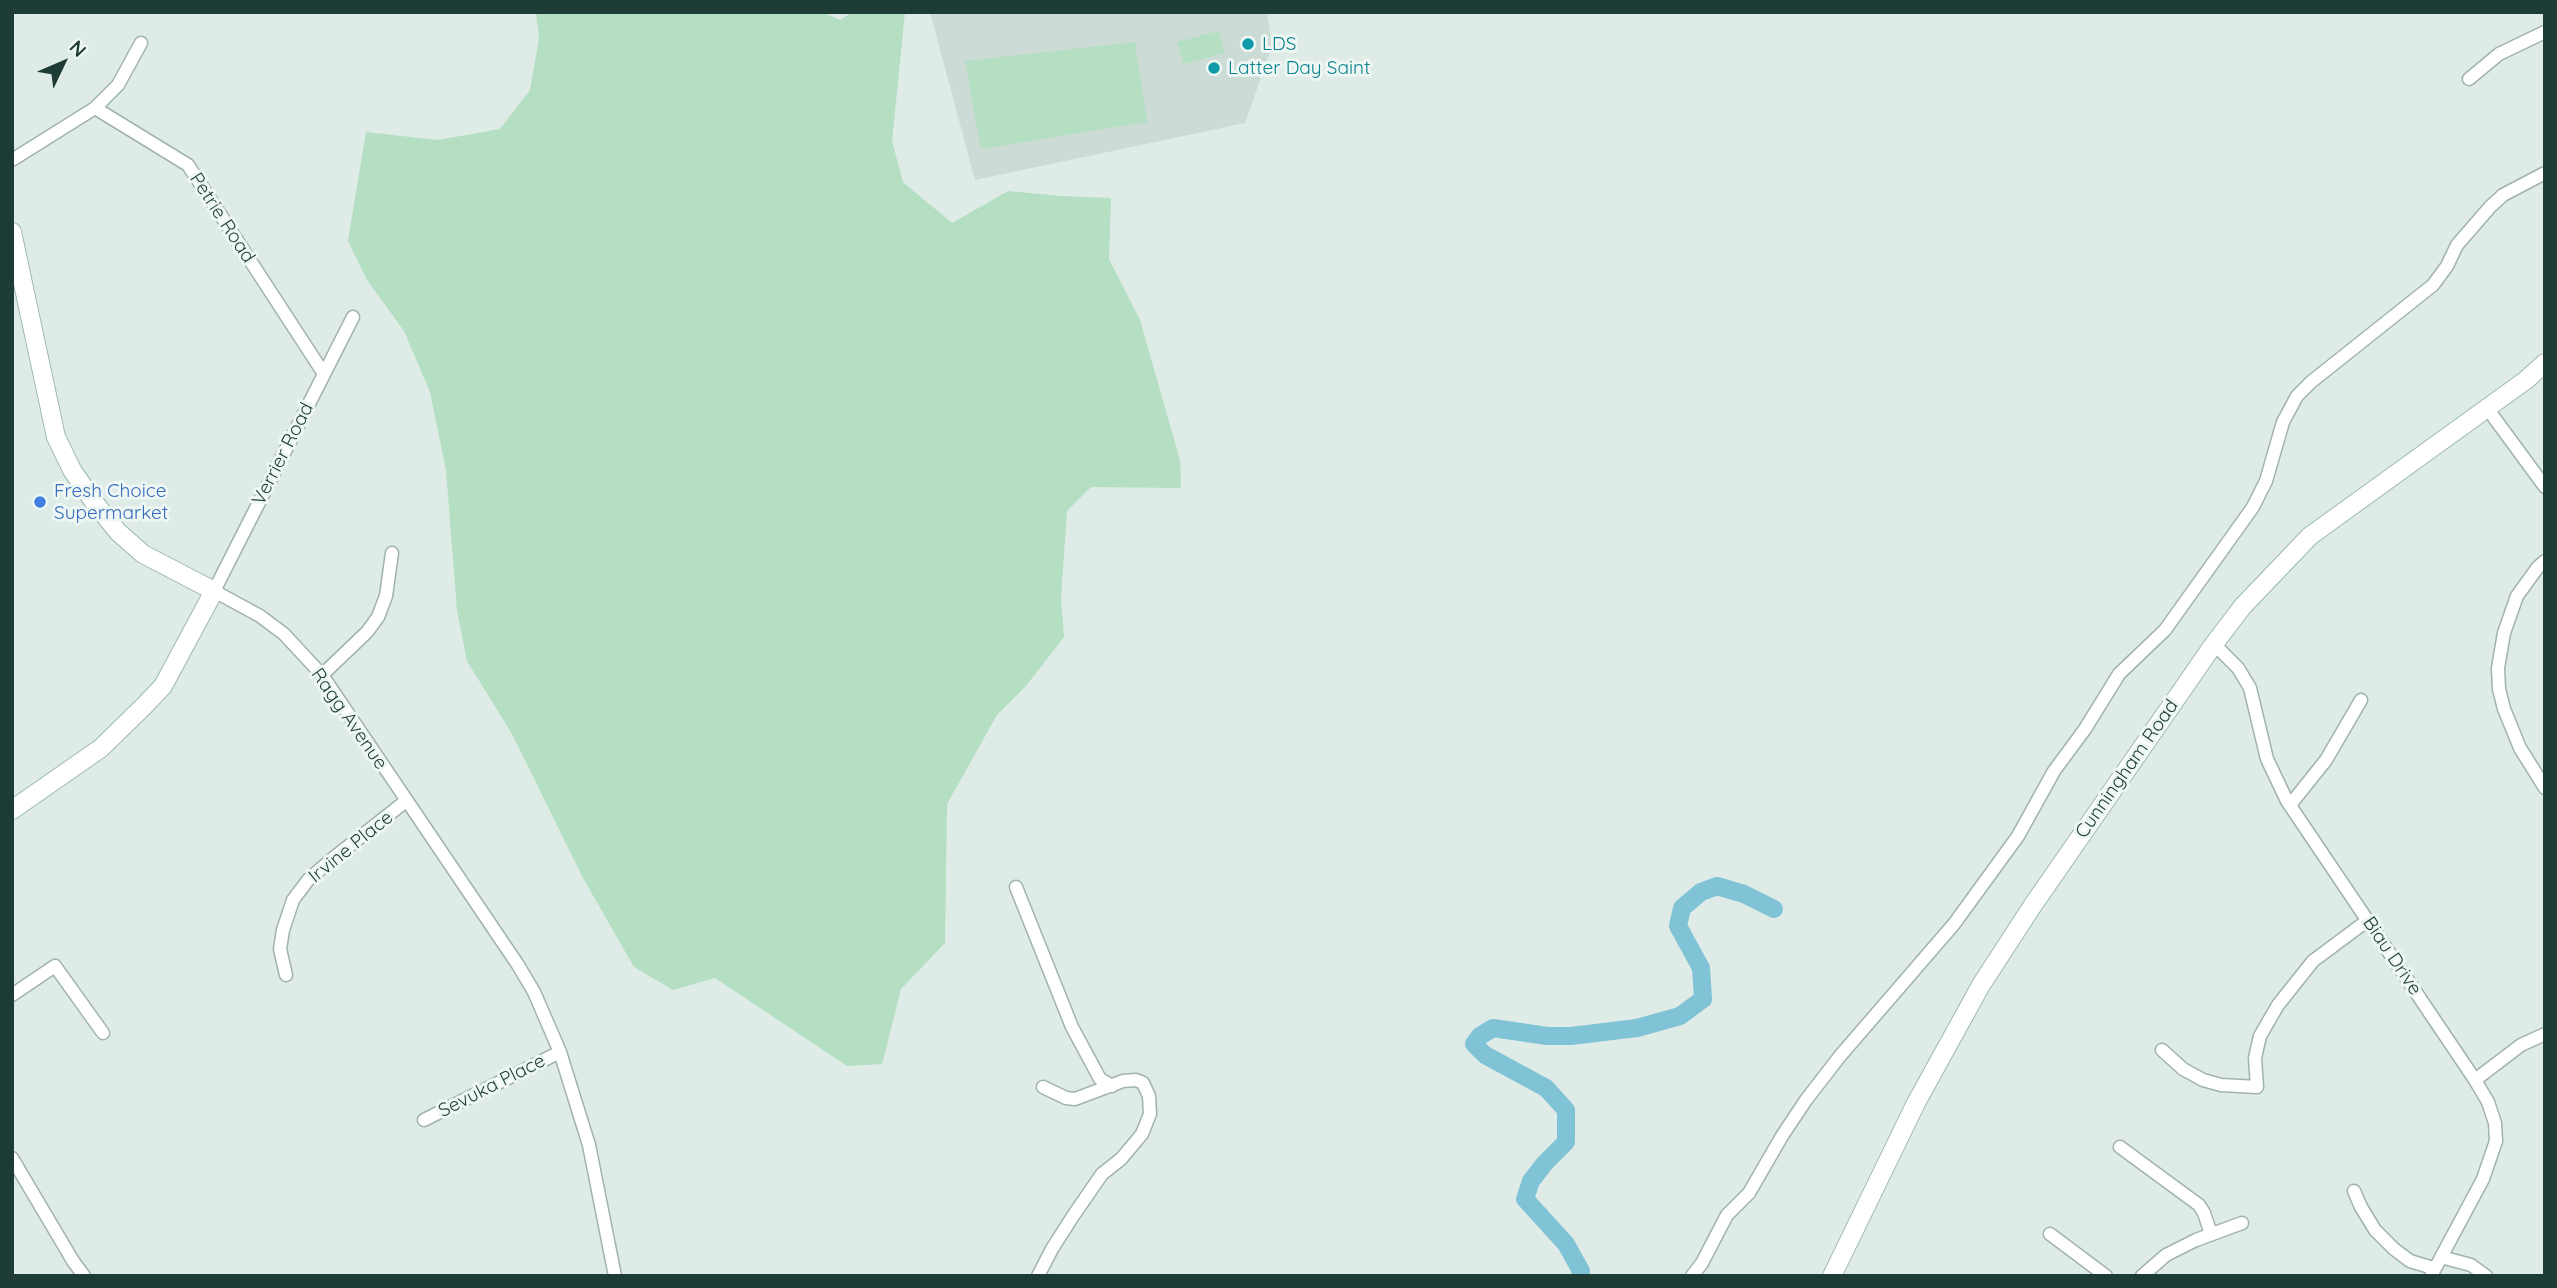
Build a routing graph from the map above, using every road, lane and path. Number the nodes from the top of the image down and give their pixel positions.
1 (2545, 32) edge
2 (141, 43) dead end
3 (2469, 79) dead end
4 (94, 108) junction
5 (12, 160) edge
6 (2545, 173) edge
7 (12, 232) edge
8 (352, 317) dead end
9 (2545, 363) edge
10 (324, 374) junction
11 (2487, 408) junction
12 (2545, 487) edge
13 (392, 553) dead end
14 (2545, 561) edge
15 (214, 591) junction
16 (2214, 644) junction
17 (322, 675) junction
18 (2361, 700) dead end
19 (2545, 788) edge
20 (407, 801) junction
21 (2290, 805) junction
22 (12, 810) edge
23 (1016, 887) dead end
24 (2368, 920) junction
25 (286, 975) dead end
26 (12, 995) edge
27 (103, 1033) dead end
28 (2545, 1034) edge
29 (2162, 1050) dead end
30 (560, 1052) junction
31 (2475, 1080) junction
32 (1112, 1086) junction
33 (1043, 1087) dead end
34 (424, 1120) dead end
35 (2120, 1146) dead end
36 (12, 1158) edge
37 (2354, 1191) dead end
38 (2242, 1223) dead end
39 (2050, 1234) dead end
40 (2211, 1234) junction
41 (2435, 1267) edge
42 (84, 1276) edge
43 (615, 1276) edge
44 (1038, 1276) edge
45 (1692, 1276) edge
46 (1832, 1276) edge
47 (2106, 1276) edge
48 (2142, 1276) edge
49 (2486, 1276) edge

1 - 3 street
2 - 4 street
4 - 5 street
4 - 10 street, Petrie Road
6 - 45 street
7 - 15 main road, Ragg Avenue
8 - 10 street, Verrier Road
9 - 11 main road, Cunningham Road
10 - 15 street, Verrier Road
11 - 12 street
11 - 16 main road, Cunningham Road
13 - 17 street
14 - 19 street
15 - 17 street, Ragg Avenue
15 - 22 main road
16 - 21 street, Biau Drive
16 - 46 main road, Cunningham Road
17 - 20 street, Ragg Avenue
18 - 21 street
20 - 25 street, Irvine Place
20 - 30 street, Ragg Avenue
21 - 24 street, Biau Drive
23 - 32 street
24 - 29 street
24 - 31 street, Biau Drive
26 - 27 street
28 - 31 street
30 - 34 street, Sevuka Place
30 - 43 street, Ragg Avenue
31 - 41 street, Biau Drive
32 - 33 street
32 - 44 street
35 - 40 street
36 - 42 street
37 - 41 street
38 - 40 street
39 - 47 street
40 - 48 street
41 - 49 street

